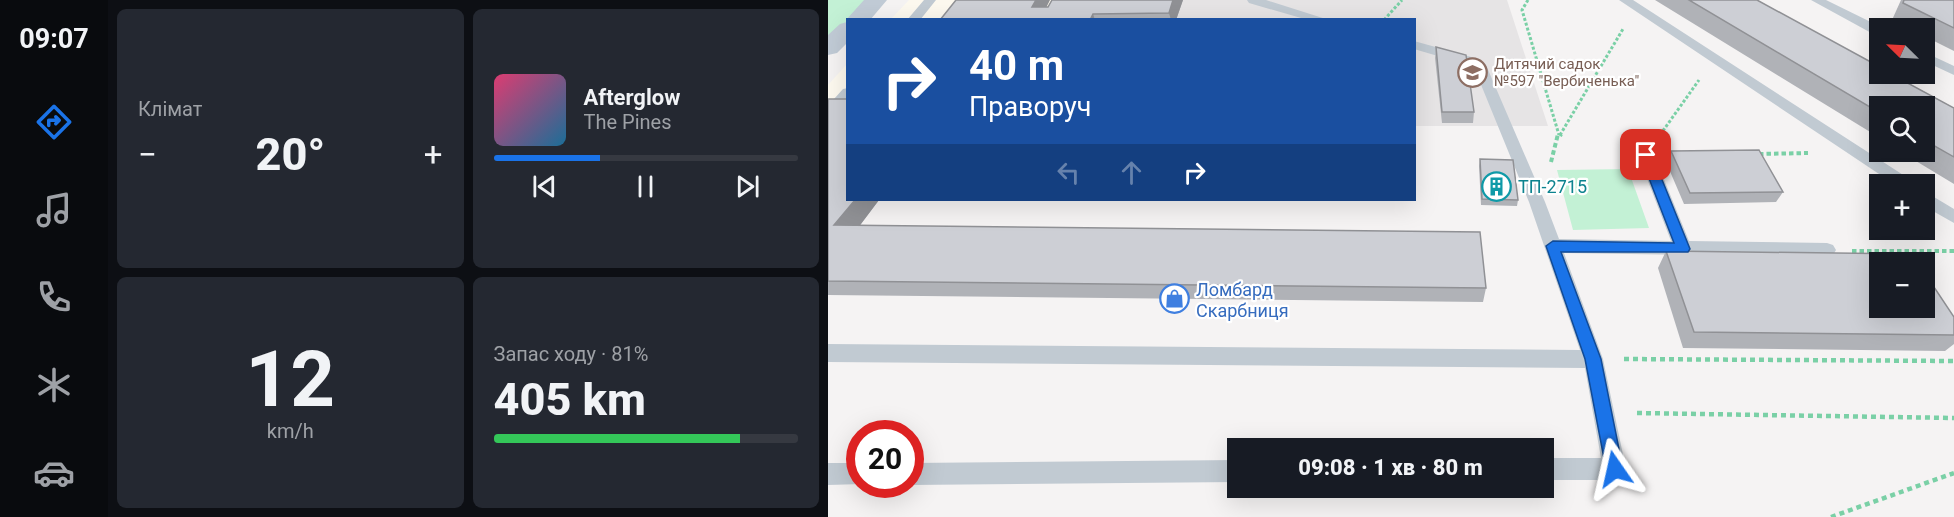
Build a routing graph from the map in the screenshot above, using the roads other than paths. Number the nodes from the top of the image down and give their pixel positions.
1 (876, 0) edge
2 (930, 0) edge
3 (1253, 0) edge
4 (1817, 0) edge
5 (1630, 3) edge
6 (859, 18) edge
7 (915, 18) edge
8 (1316, 18) edge
9 (1869, 27) edge
10 (846, 31) edge
11 (1416, 46) edge
12 (828, 48) edge
13 (1935, 62) edge
14 (1954, 71) edge
15 (1646, 155) road end
16 (1890, 174) edge
17 (1935, 204) edge
18 (1954, 217) edge
19 (1553, 246) junction
20 (1683, 249) junction
21 (1827, 250) edge
22 (828, 353) edge
23 (1593, 359) junction
24 (1554, 469) edge
25 (1227, 471) edge
26 (828, 474) edge
27 (846, 474) edge
28 (924, 474) edge

1 - 6 street
2 - 7 lane
3 - 8 lane
4 - 9 lane
5 - 16 lane
10 - 12 street
11 - 19 lane
13 - 14 lane
15 - 20 lane
17 - 18 lane
19 - 20 lane
19 - 23 lane
20 - 21 lane
22 - 23 lane
23 - 24 lane
25 - 28 lane
26 - 27 lane

